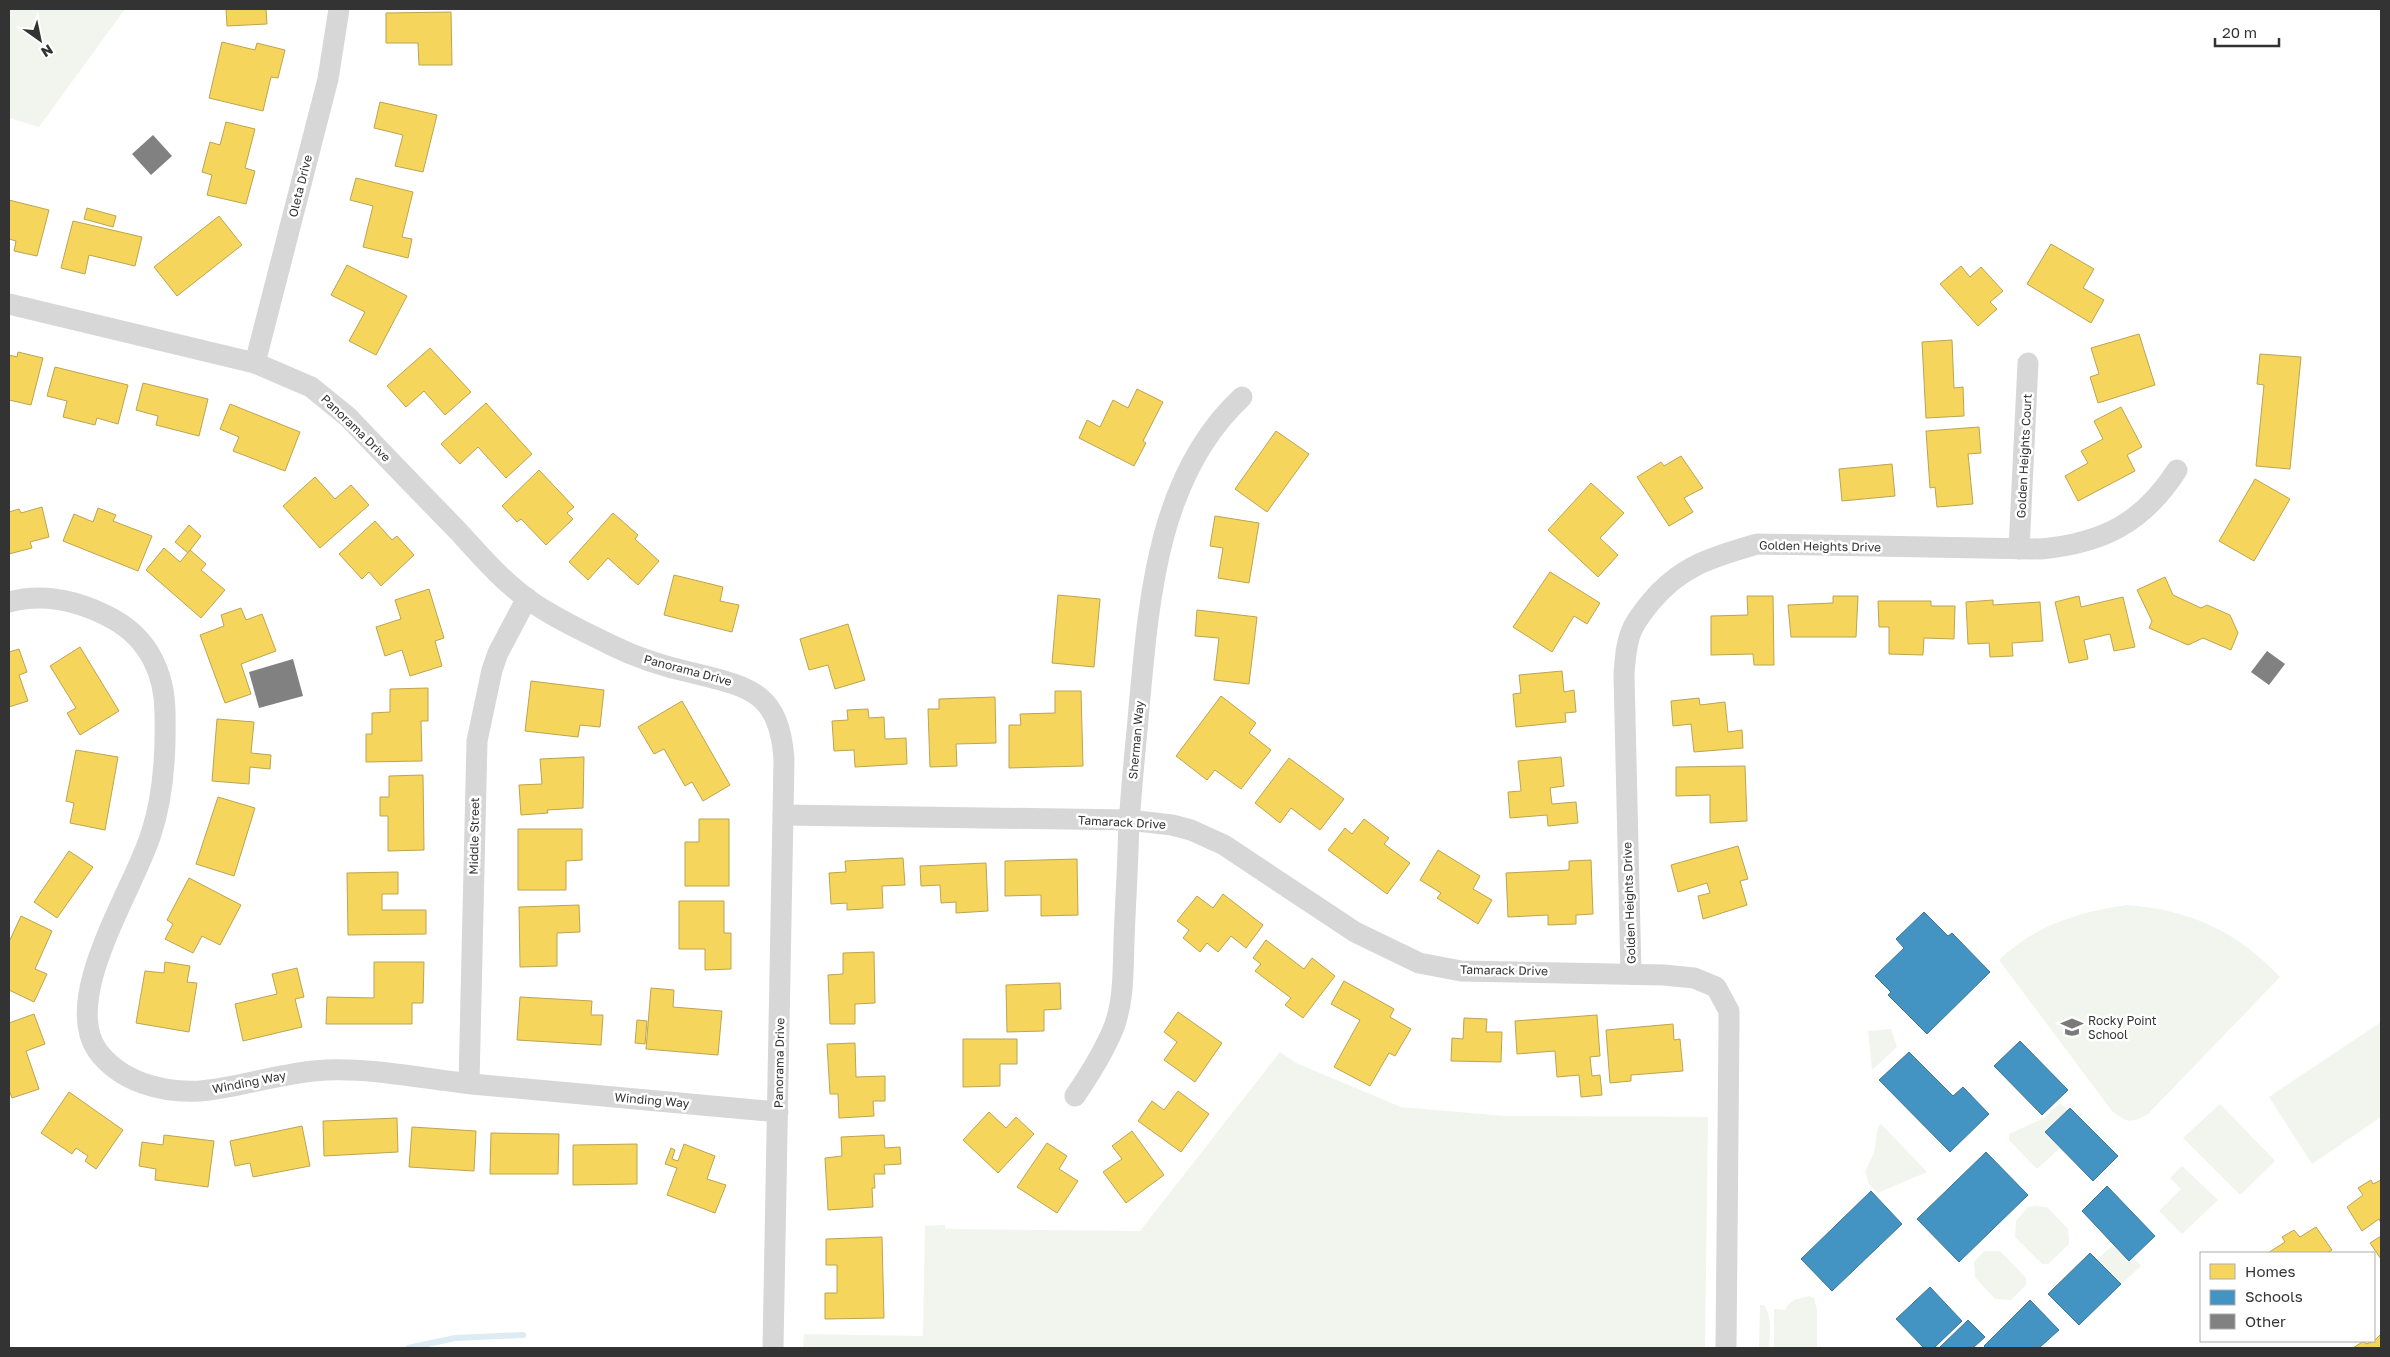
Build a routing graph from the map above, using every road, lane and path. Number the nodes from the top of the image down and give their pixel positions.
1 (339, 9) edge
2 (9, 304) edge
3 (255, 363) junction
4 (2028, 363) dead end
5 (1242, 397) dead end
6 (2178, 470) dead end
7 (2020, 549) junction
8 (527, 598) junction
9 (9, 602) edge
10 (783, 815) junction
11 (1129, 820) junction
12 (1631, 974) junction
13 (469, 1083) junction
14 (1075, 1096) dead end
15 (778, 1112) junction
16 (774, 1348) edge
17 (1726, 1348) edge

1 - 3 street, Oleta Drive
2 - 3 street, Panorama Drive
3 - 8 street, Panorama Drive
4 - 7 street, Golden Heights Court
5 - 11 street, Sherman Way
6 - 7 street, Golden Heights Drive
7 - 12 street, Golden Heights Drive
8 - 10 street, Panorama Drive
8 - 13 street, Middle Street
9 - 13 street, Winding Way
10 - 11 street, Tamarack Drive
10 - 15 street, Panorama Drive
11 - 12 street, Tamarack Drive
11 - 14 street, Sherman Way
12 - 17 street, Tamarack Drive
13 - 15 street, Winding Way
15 - 16 street, Panorama Drive

